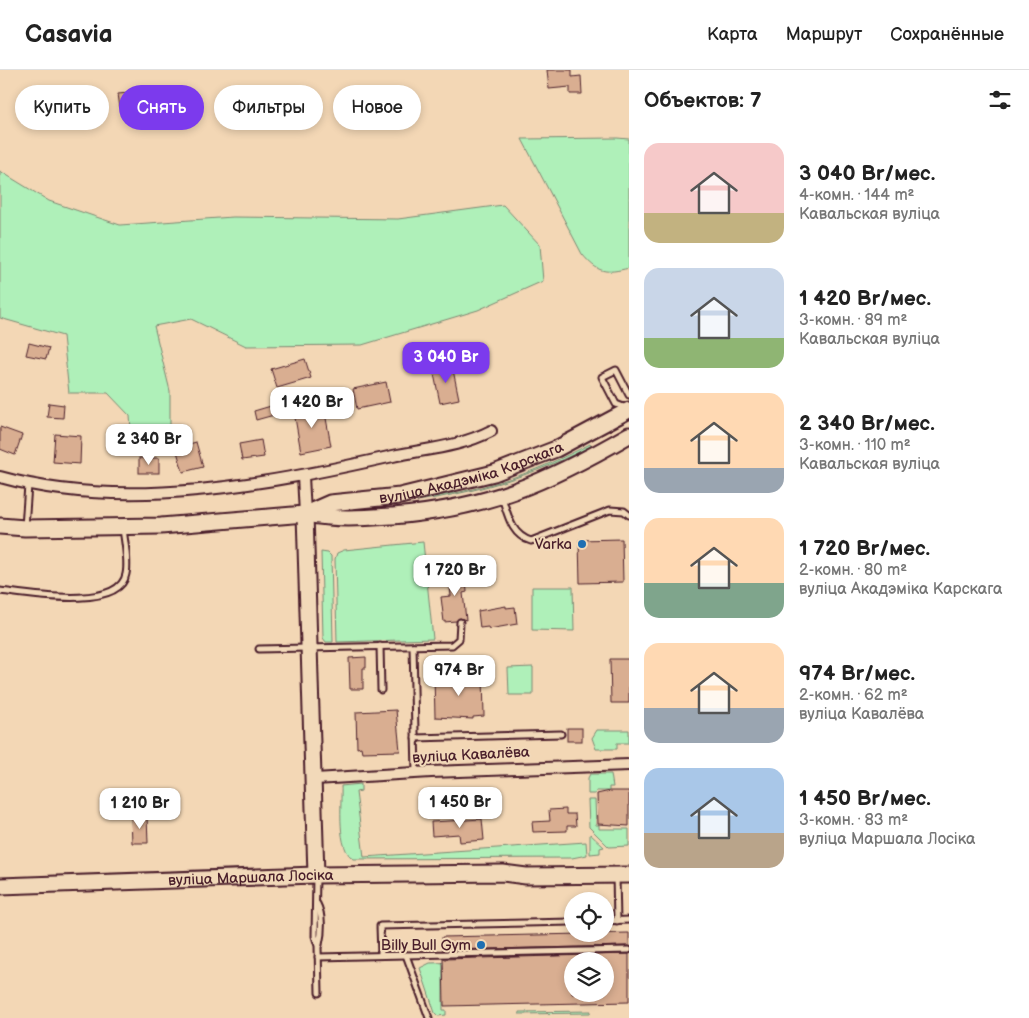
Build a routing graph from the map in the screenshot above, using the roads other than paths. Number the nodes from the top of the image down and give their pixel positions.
1 (629, 395) edge
2 (629, 410) edge
3 (491, 431) dead end
4 (629, 434) edge
5 (303, 476) junction
6 (0, 477) edge
7 (28, 485) junction
8 (501, 497) junction
9 (305, 514) junction
10 (629, 515) edge
11 (0, 526) edge
12 (123, 527) junction
13 (25, 528) junction
14 (0, 591) edge
15 (460, 622) dead end
16 (380, 646) junction
17 (413, 646) junction
18 (311, 648) junction
19 (259, 649) dead end
20 (381, 690) dead end
21 (561, 734) dead end
22 (415, 738) junction
23 (629, 765) edge
24 (416, 773) junction
25 (315, 780) junction
26 (629, 866) edge
27 (503, 873) junction
28 (316, 875) junction
29 (622, 875) edge
30 (0, 886) edge
31 (629, 920) edge
32 (616, 921) joint
33 (564, 922) edge
34 (629, 950) edge
35 (381, 955) junction
36 (406, 955) junction
37 (318, 957) junction
38 (319, 993) dead end
39 (429, 1018) edge

1 - 2 lane
2 - 9 main road, вуліца Акадэміка Карскага
3 - 5 street
4 - 8 main road, вуліца Акадэміка Карскага
5 - 7 street
5 - 9 street
6 - 7 street
7 - 13 lane
8 - 9 main road, вуліца Акадэміка Карскага
8 - 10 lane
9 - 12 main road, вуліца Акадэміка Карскага
9 - 18 main road
11 - 13 main road, вуліца Акадэміка Карскага
12 - 13 main road, вуліца Акадэміка Карскага
12 - 14 lane
15 - 17 lane
16 - 17 lane
16 - 18 lane
16 - 20 lane
17 - 22 lane
18 - 19 lane
18 - 25 main road
21 - 22 lane
22 - 24 lane
23 - 24 street, вуліца Кавалёва
24 - 25 street, вуліца Кавалёва
25 - 28 main road
26 - 27 main road, вуліца Маршала Лосіка
27 - 28 main road, вуліца Маршала Лосіка
27 - 29 main road, вуліца Маршала Лосіка
28 - 30 main road, вуліца Маршала Лосіка
28 - 37 lane
29 - 32 lane
31 - 32 lane
33 - 35 lane
34 - 36 lane
35 - 36 lane
35 - 37 lane
36 - 39 lane
37 - 38 lane

